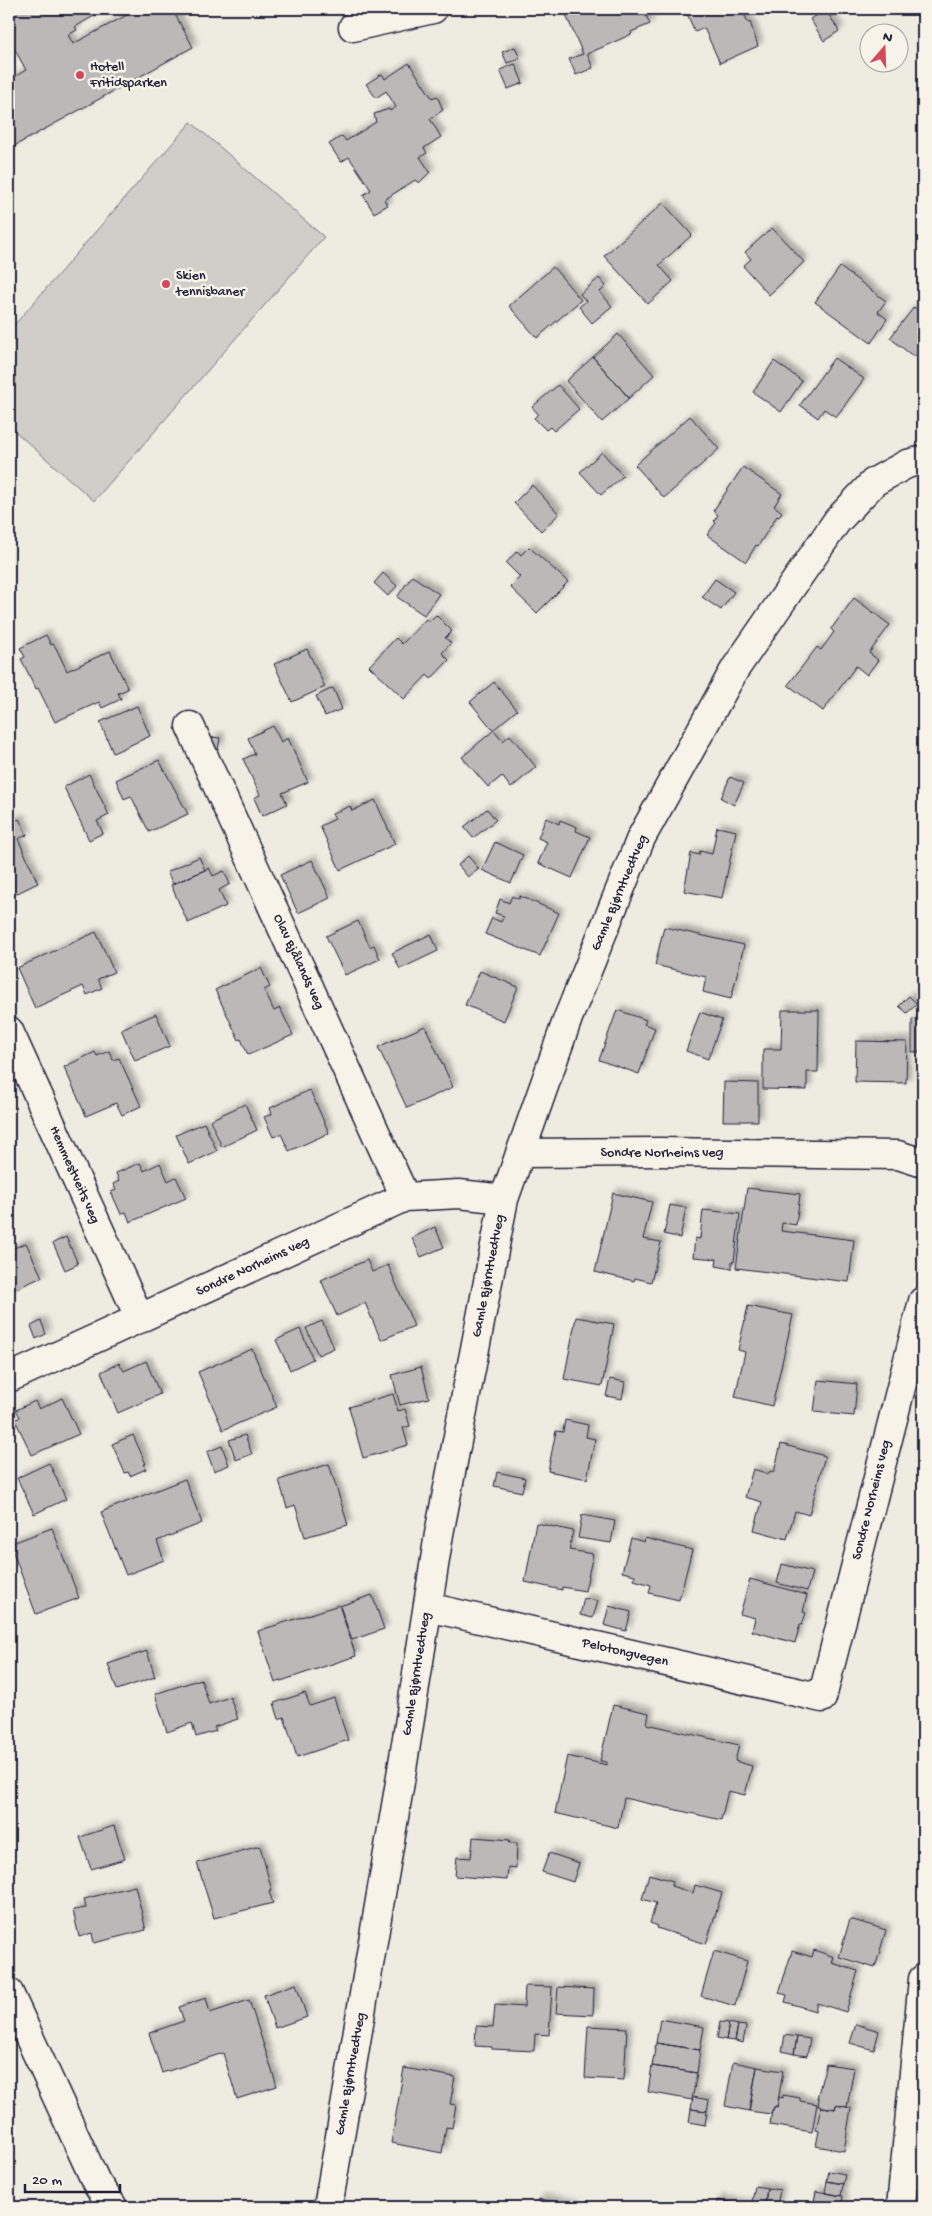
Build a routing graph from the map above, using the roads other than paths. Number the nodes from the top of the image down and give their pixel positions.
1 (433, 9) edge
2 (353, 27) dead end
3 (923, 460) edge
4 (190, 726) dead end
5 (9, 1031) edge
6 (520, 1153) junction
7 (923, 1163) edge
8 (405, 1197) junction
9 (504, 1199) junction
10 (923, 1301) edge
11 (140, 1319) junction
12 (9, 1378) edge
13 (428, 1607) junction
14 (822, 1698) joint
15 (923, 1979) edge
16 (9, 1993) edge
17 (113, 2207) edge
18 (328, 2207) edge
19 (901, 2207) edge

1 - 2 street
3 - 6 street, Gamle Bjørntvedtveg
4 - 8 street, Olav Bjålands veg
5 - 11 street, Hemmestveits veg
6 - 7 street, Sondre Norheims veg
6 - 9 street, Gamle Bjørntvedtveg
8 - 9 street, Sondre Norheims veg
8 - 11 street, Sondre Norheims veg
9 - 13 street, Gamle Bjørntvedtveg
10 - 14 street, Sondre Norheims veg
11 - 12 street, Sondre Norheims veg
13 - 14 street, Pelotongvegen
13 - 18 street, Gamle Bjørntvedtveg
15 - 19 street
16 - 17 street

